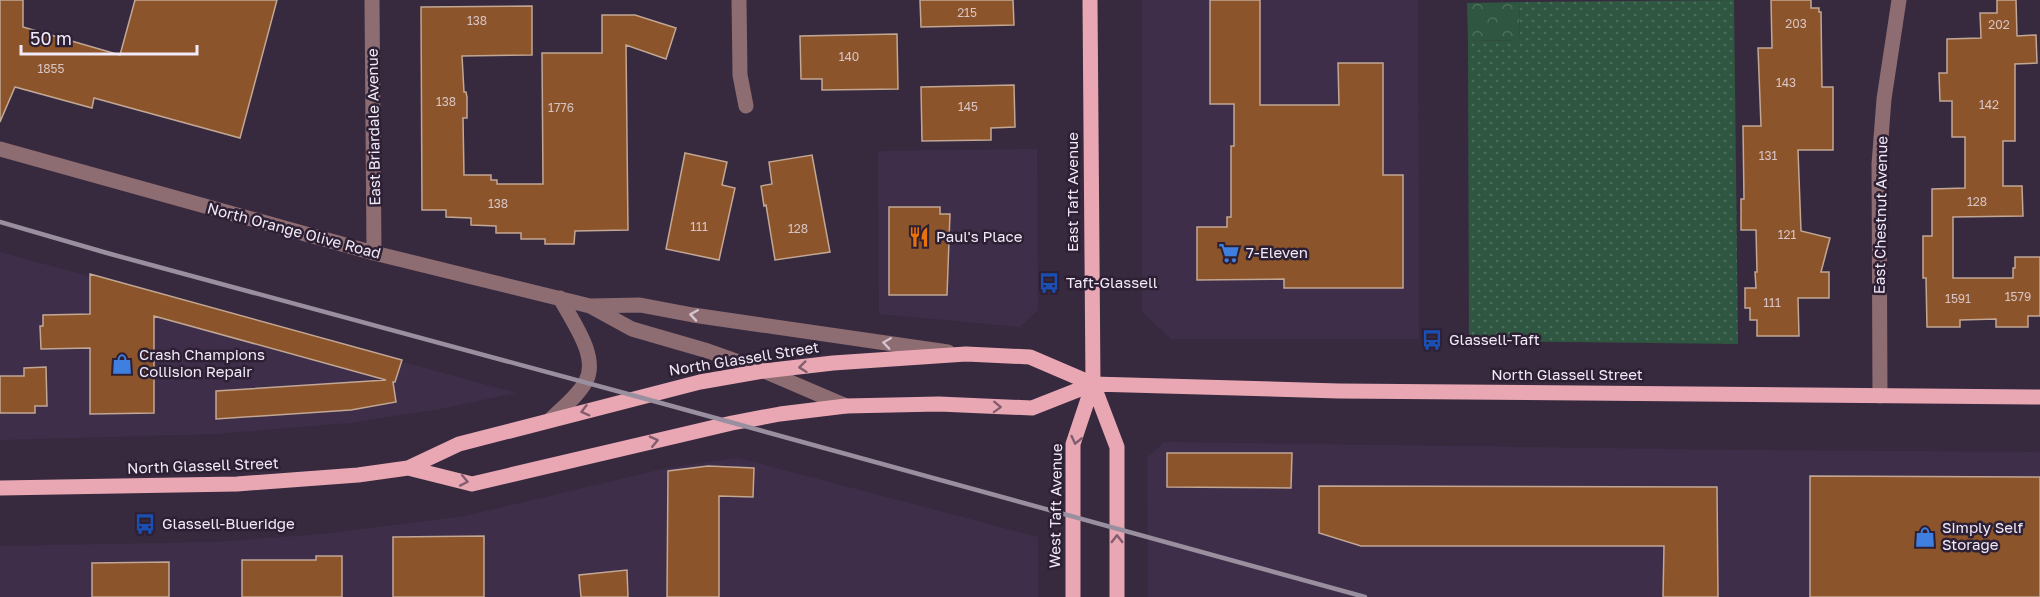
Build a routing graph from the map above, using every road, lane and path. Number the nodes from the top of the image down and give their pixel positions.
1 (372, 0) edge
2 (739, 0) edge
3 (1090, 0) edge
4 (1899, 0) edge
5 (746, 106) dead end
6 (0, 149) edge
7 (374, 253) junction
8 (560, 298) junction
9 (590, 306) junction
10 (966, 354) junction
11 (765, 371) junction
12 (1093, 384) junction
13 (1880, 396) junction
14 (2040, 397) edge
15 (846, 406) junction
16 (550, 420) junction
17 (408, 468) junction
18 (0, 488) edge
19 (1073, 597) edge
20 (1117, 597) edge

1 - 7 street, East Briardale Avenue
2 - 5 street
3 - 12 main road, East Taft Avenue
4 - 13 street, East Chestnut Avenue
6 - 7 street, North Orange Olive Road
7 - 8 street, North Orange Olive Road
8 - 9 street, North Orange Olive Road
8 - 16 street
10 -> 9 street, North Orange Olive Road
9 - 11 street, North Orange Olive Road
10 -> 11 main road, North Glassell Street
10 - 12 main road, North Glassell Street
11 - 15 street, North Orange Olive Road
11 -> 16 main road, North Glassell Street
12 - 13 main road, North Glassell Street
15 -> 12 main road, North Glassell Street
12 -> 19 main road, West Taft Avenue
20 -> 12 main road
13 - 14 main road, North Glassell Street
17 -> 15 main road, North Glassell Street
16 - 17 main road, North Glassell Street
17 - 18 main road, North Glassell Street

